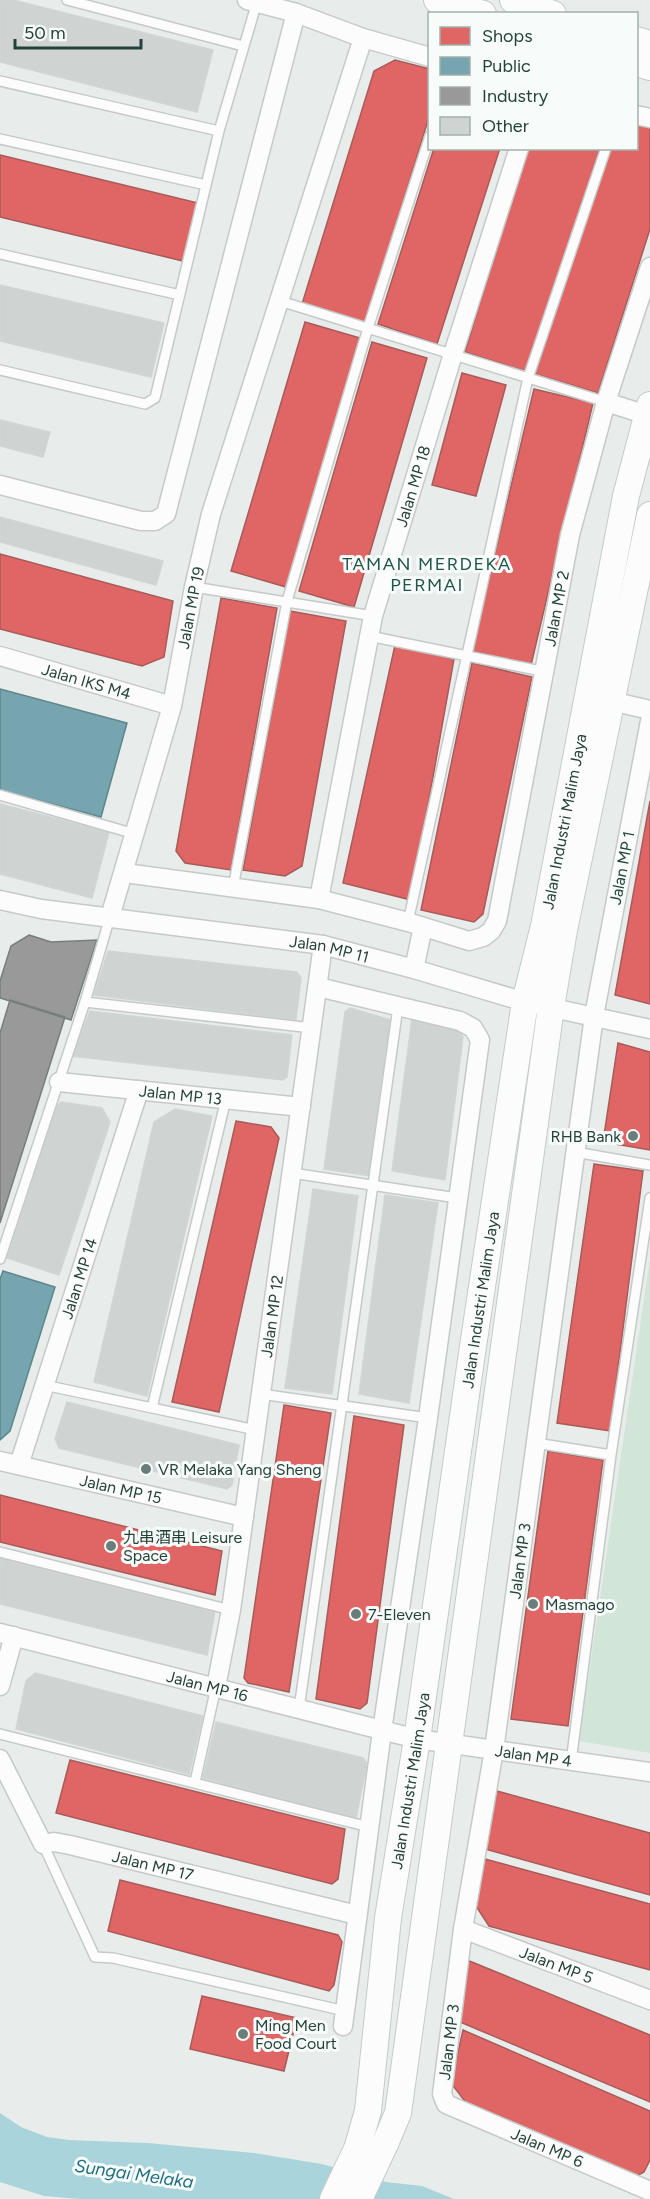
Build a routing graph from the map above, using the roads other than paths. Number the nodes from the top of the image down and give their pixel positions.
1 (67, 0) edge
2 (437, 0) edge
3 (513, 0) edge
4 (252, 1) edge
5 (285, 7) edge
6 (476, 12) edge
7 (547, 12) edge
8 (363, 38) junction
9 (243, 46) junction
10 (428, 57) edge
11 (0, 81) edge
12 (219, 131) junction
13 (0, 139) edge
14 (428, 139) edge
15 (518, 150) edge
16 (605, 150) edge
17 (206, 185) junction
18 (0, 254) edge
19 (650, 267) edge
20 (180, 295) junction
21 (280, 301) junction
22 (368, 328) junction
23 (453, 354) junction
24 (0, 370) edge
25 (528, 378) junction
26 (606, 402) junction
27 (648, 410) edge
28 (0, 485) edge
29 (650, 515) edge
30 (194, 587) junction
31 (287, 601) junction
32 (373, 616) junction
33 (369, 636) junction
34 (0, 656) edge
35 (467, 656) junction
36 (546, 672) junction
37 (611, 701) junction
38 (172, 706) junction
39 (650, 710) edge
40 (650, 721) edge
41 (0, 795) edge
42 (135, 834) junction
43 (124, 873) junction
44 (233, 888) junction
45 (319, 899) junction
46 (1, 903) edge
47 (111, 917) junction
48 (416, 924) junction
49 (323, 945) junction
50 (414, 969) junction
51 (318, 987) junction
52 (85, 1002) junction
53 (525, 1002) junction
54 (398, 1007) junction
55 (551, 1007) junction
56 (594, 1016) junction
57 (312, 1028) junction
58 (650, 1029) edge
59 (59, 1082) junction
60 (139, 1090) junction
61 (226, 1099) junction
62 (301, 1107) junction
63 (575, 1152) junction
64 (650, 1165) edge
65 (292, 1173) junction
66 (374, 1185) junction
67 (457, 1198) junction
68 (650, 1198) edge
69 (0, 1259) edge
70 (44, 1385) junction
71 (261, 1394) junction
72 (342, 1406) junction
73 (152, 1408) junction
74 (428, 1418) junction
75 (256, 1431) junction
76 (536, 1443) junction
77 (611, 1455) junction
78 (0, 1461) edge
79 (19, 1465) junction
80 (244, 1517) junction
81 (0, 1552) edge
82 (231, 1610) junction
83 (7, 1634) edge
84 (0, 1686) edge
85 (216, 1687) junction
86 (299, 1709) junction
87 (382, 1731) junction
88 (0, 1734) edge
89 (417, 1739) junction
90 (450, 1744) junction
91 (494, 1750) junction
92 (0, 1759) edge
93 (571, 1762) junction
94 (650, 1773) edge
95 (195, 1782) junction
96 (369, 1827) junction
97 (42, 1844) junction
98 (357, 1915) junction
99 (463, 1929) junction
100 (650, 2000) edge
101 (344, 2019) joint
102 (446, 2104) joint
103 (369, 2152) junction
104 (650, 2191) edge
105 (333, 2199) edge
106 (359, 2199) edge

1 - 9 lane
2 - 6 main road
3 - 7 main road
4 - 5 street
4 - 9 lane
5 - 8 street
5 - 28 street
8 - 10 street
8 - 21 street, Jalan MP 19
9 - 12 lane
11 - 12 lane
12 - 17 lane
13 - 17 lane
14 - 22 lane
15 - 23 street, Jalan MP 18
16 - 25 lane
17 - 20 lane
18 - 20 lane
19 - 26 street, Jalan MP 2
20 - 24 lane
21 - 22 lane
21 - 30 street, Jalan MP 19
22 - 23 lane
22 - 31 lane
23 - 25 lane
23 - 32 street, Jalan MP 18
25 - 26 lane
25 - 35 lane
26 - 27 street
26 - 36 street, Jalan MP 2
27 - 53 main road, Jalan Industri Malim Jaya
29 - 37 main road, Jalan Industri Malim Jaya
30 - 31 lane
30 - 38 street, Jalan MP 19
31 - 32 lane
31 - 44 lane
32 - 33 street, Jalan MP 18
33 - 35 lane
33 - 45 street, Jalan MP 18
34 - 38 street, Jalan IKS M4
35 - 36 lane
35 - 48 lane
36 - 48 street, Jalan MP 2
37 - 39 street
37 - 55 main road, Jalan Industri Malim Jaya
38 - 42 street, Jalan MP 19
40 - 56 street, Jalan MP 1
41 - 42 lane
42 - 43 street, Jalan MP 19
43 - 44 street
43 - 47 street, Jalan MP 19
44 - 45 street
45 - 48 street
46 - 47 street, Jalan MP 11
47 - 49 street, Jalan MP 11
47 - 52 lane
48 - 50 street
49 - 50 street, Jalan MP 11
49 - 51 street, Jalan MP 12
50 - 53 street, Jalan MP 11
51 - 54 street
51 - 57 street, Jalan MP 12
52 - 57 lane
52 - 59 lane
53 - 55 street, Jalan MP 11
53 - 89 main road, Jalan Industri Malim Jaya
54 - 66 lane
54 - 67 street
55 - 56 street, Jalan MP 11
55 - 90 main road, Jalan Industri Malim Jaya
56 - 58 street, Jalan MP 11
56 - 63 street, Jalan MP 3
57 - 62 street, Jalan MP 12
59 - 60 street, Jalan MP 13
59 - 69 lane
60 - 61 street, Jalan MP 13
60 - 70 street, Jalan MP 14
61 - 62 street, Jalan MP 13
61 - 73 lane
62 - 65 street, Jalan MP 12
63 - 64 lane
63 - 76 street, Jalan MP 3
65 - 66 lane
65 - 71 street, Jalan MP 12
66 - 67 lane
66 - 72 lane
67 - 74 street
68 - 77 lane
70 - 73 lane
70 - 79 street, Jalan MP 14
71 - 72 lane
71 - 75 street, Jalan MP 12
72 - 74 lane
72 - 86 lane
73 - 75 lane
74 - 87 street
75 - 80 street, Jalan MP 12
76 - 77 lane
76 - 91 street, Jalan MP 3
77 - 93 lane
78 - 79 street, Jalan MP 15
79 - 80 street, Jalan MP 15
80 - 82 street, Jalan MP 12
81 - 82 lane
82 - 85 street, Jalan MP 12
83 - 84 street
83 - 85 street, Jalan MP 16
85 - 86 street, Jalan MP 16
85 - 95 lane
86 - 87 street, Jalan MP 16
87 - 89 street, Jalan MP 16
87 - 96 street
88 - 95 lane
89 - 90 street, Jalan MP 4
89 - 103 main road, Jalan Industri Malim Jaya
90 - 91 street, Jalan MP 4
90 - 103 main road, Jalan Industri Malim Jaya
91 - 93 street, Jalan MP 4
91 - 99 street, Jalan MP 3
92 - 97 street
93 - 94 street, Jalan MP 4
95 - 96 lane
96 - 98 street
97 - 98 street, Jalan MP 17
97 - 101 lane
98 - 101 street
99 - 100 street, Jalan MP 5
99 - 102 street, Jalan MP 3
102 - 104 street, Jalan MP 6
103 - 105 main road, Jalan Industri Malim Jaya
103 - 106 main road, Jalan Industri Malim Jaya

